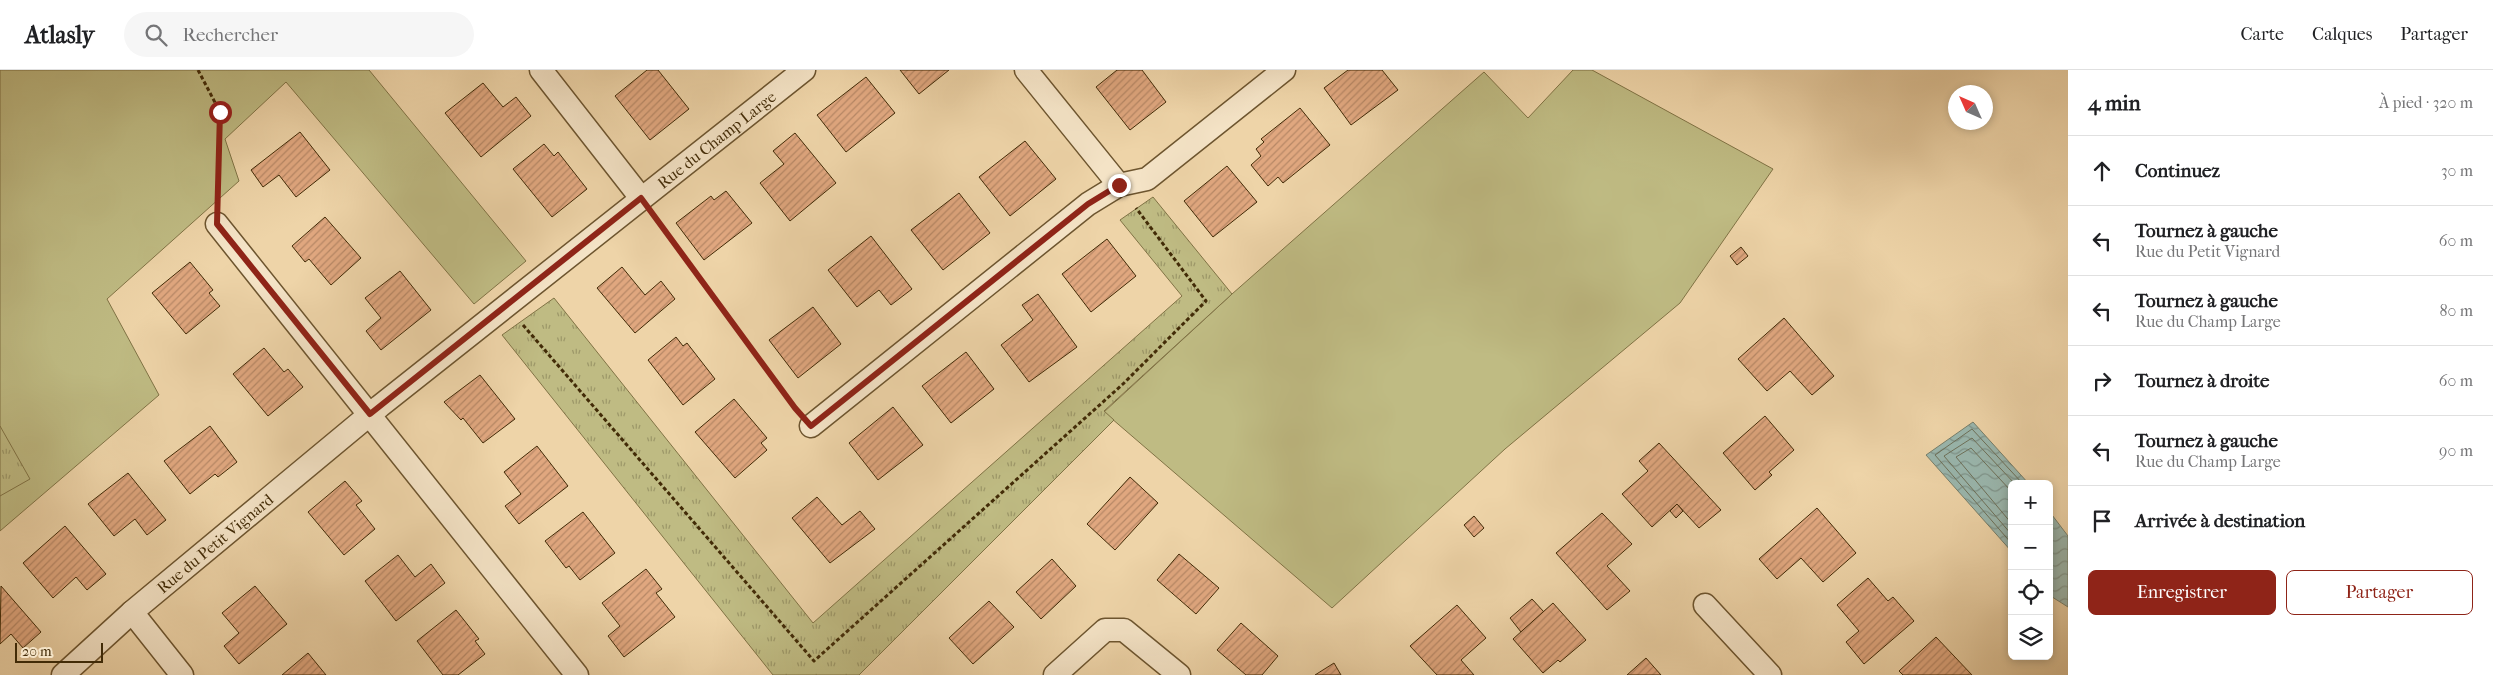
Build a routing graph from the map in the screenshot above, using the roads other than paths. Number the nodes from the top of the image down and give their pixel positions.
1 (541, 70) edge
2 (804, 70) edge
3 (1026, 70) edge
4 (1284, 70) edge
5 (1119, 185) junction
6 (641, 198) junction
7 (217, 224) road end
8 (370, 414) junction
9 (811, 426) road end
10 (1705, 606) dead end
11 (132, 612) junction
12 (63, 675) edge
13 (182, 675) edge
14 (577, 675) edge
15 (1055, 675) edge
16 (1179, 675) edge
17 (1770, 675) edge

1 - 6 street
2 - 6 street, Rue du Champ Large
3 - 5 street
4 - 5 street
5 - 9 street
6 - 8 street, Rue du Champ Large
7 - 8 street
8 - 11 street, Rue du Petit Vignard
8 - 14 street
10 - 17 street
11 - 12 street, Rue du Petit Vignard
11 - 13 street
15 - 16 street

